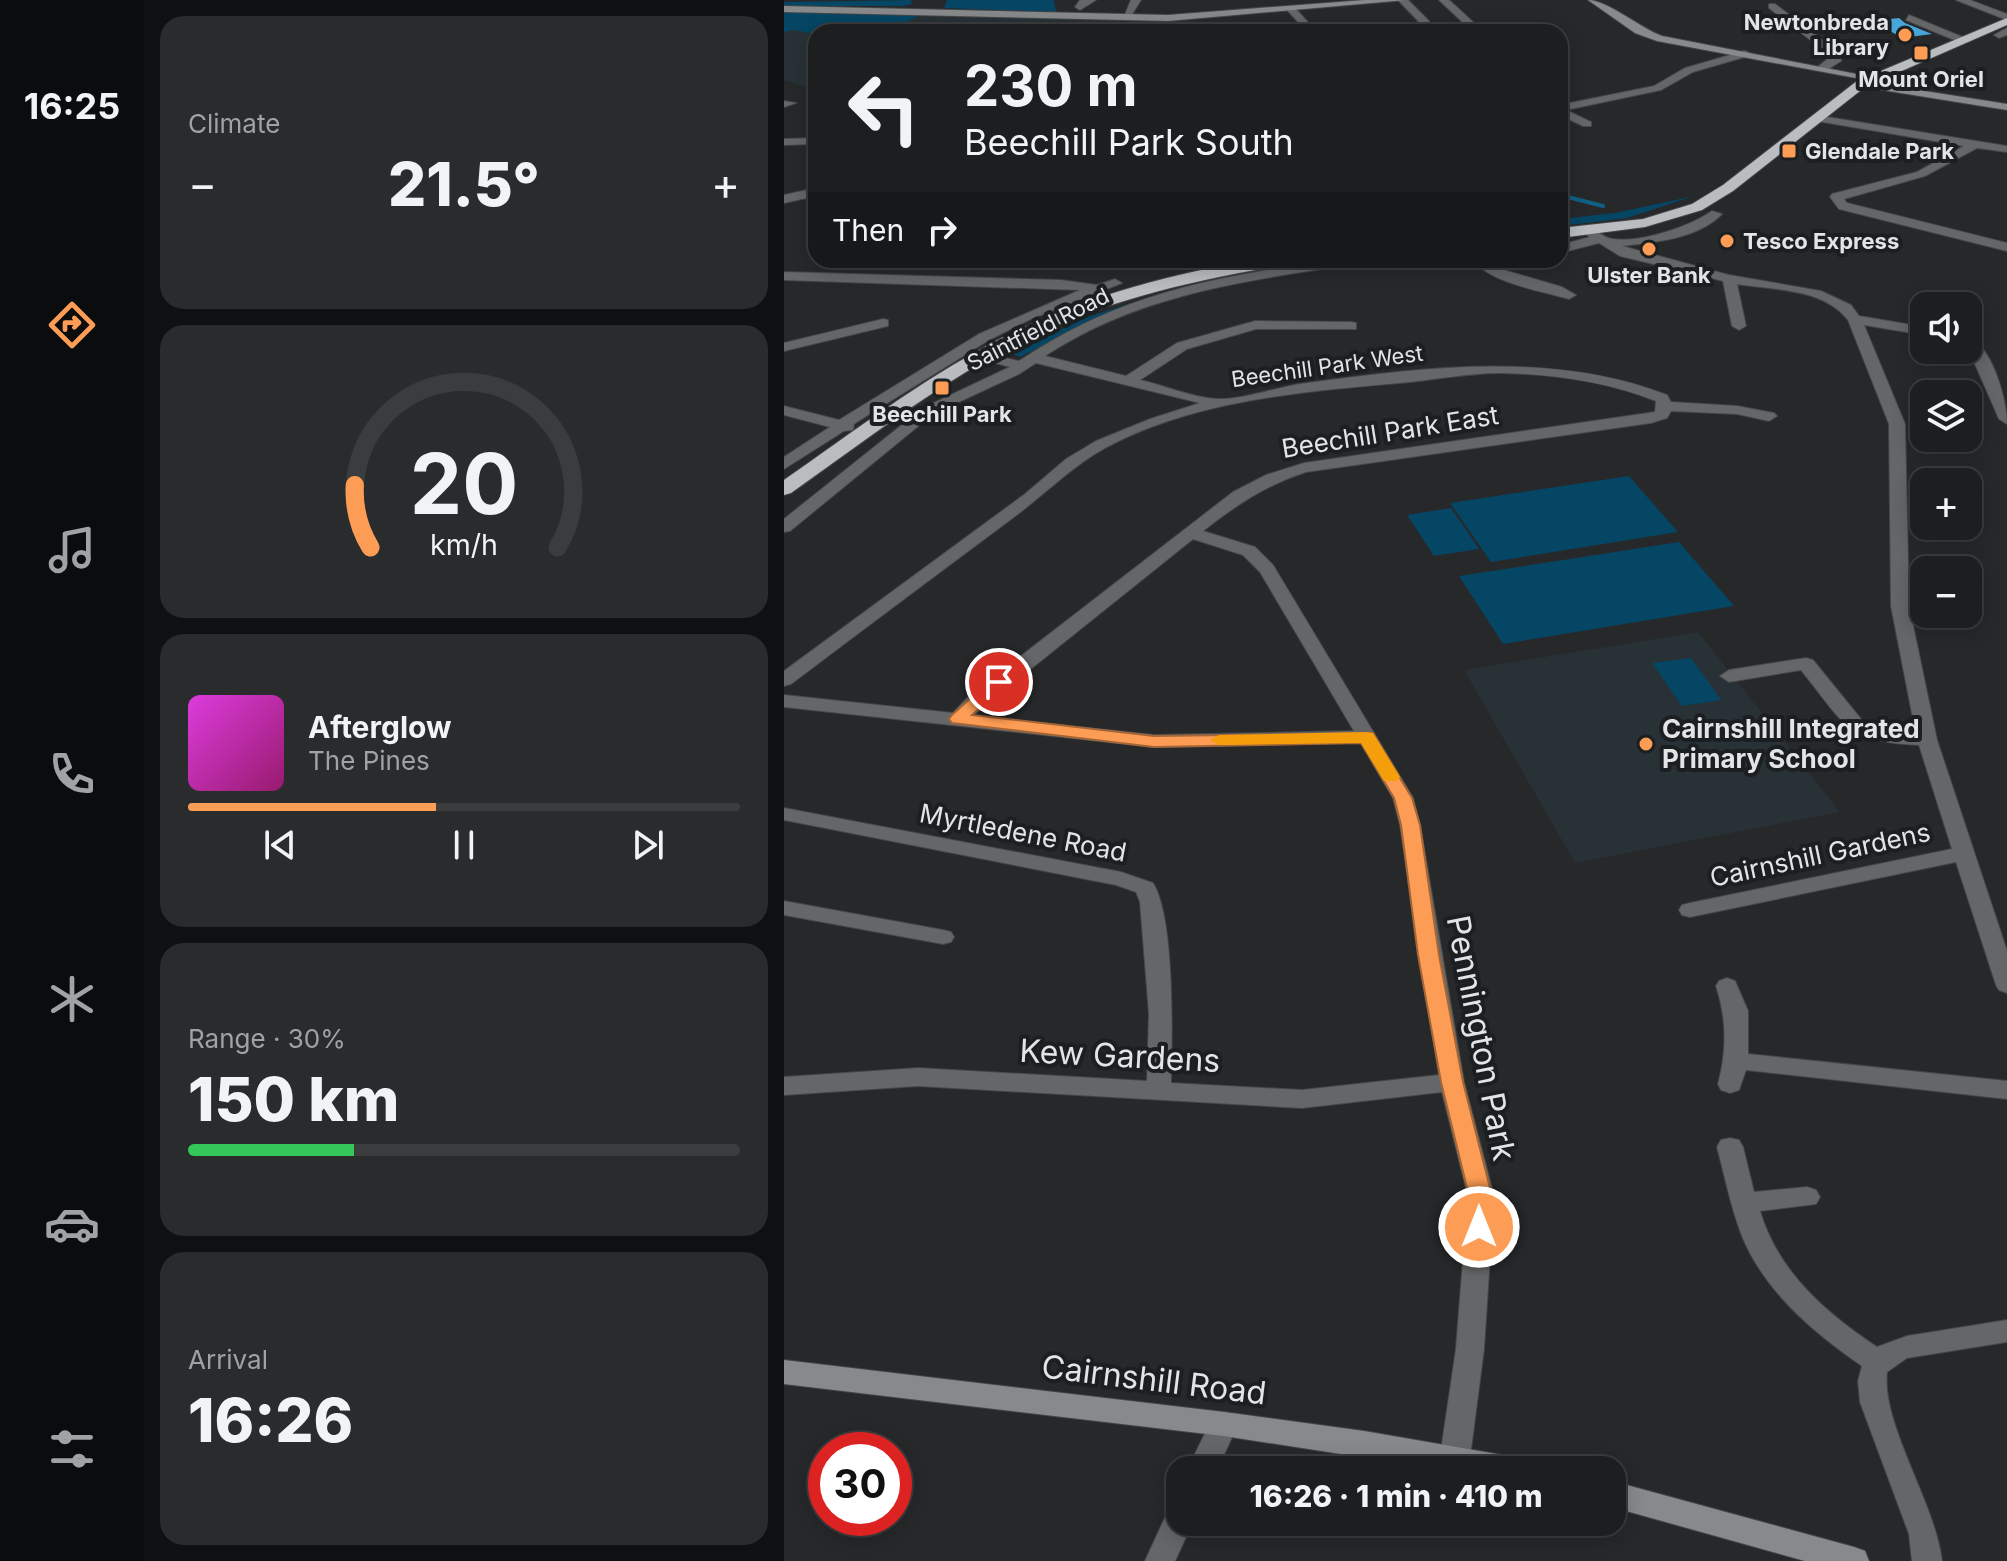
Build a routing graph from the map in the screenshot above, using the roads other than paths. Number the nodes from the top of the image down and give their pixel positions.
1 (1091, 0) edge
2 (1136, 0) edge
3 (1402, 0) edge
4 (1444, 0) edge
5 (1593, 0) edge
6 (1961, 0) edge
7 (1375, 1) edge
8 (1340, 2) edge
9 (932, 6) edge
10 (1772, 6) dead end
11 (1080, 7) dead end
12 (784, 9) edge
13 (1291, 9) junction
14 (1126, 17) junction
15 (1909, 18) dead end
16 (2007, 19) edge
17 (1305, 24) edge
18 (1422, 24) edge
19 (1470, 24) edge
20 (1962, 40) junction
21 (1744, 54) junction
22 (1823, 68) junction
23 (1867, 81) junction
24 (2007, 107) edge
25 (1568, 108) edge
26 (1568, 114) edge
27 (1815, 118) junction
28 (1587, 124) dead end
29 (784, 142) edge
30 (800, 142) junction
31 (808, 142) edge
32 (1975, 144) junction
33 (2007, 149) edge
34 (794, 157) dead end
35 (808, 194) edge
36 (1717, 196) junction
37 (784, 199) edge
38 (1697, 207) junction
39 (1716, 214) junction
40 (1568, 234) edge
41 (1598, 238) junction
42 (1568, 247) edge
43 (2007, 247) edge
44 (1237, 268) edge
45 (1298, 268) edge
46 (1488, 268) edge
47 (784, 276) edge
48 (1729, 279) junction
49 (1095, 289) junction
50 (1115, 291) junction
51 (1569, 295) dead end
52 (1855, 319) junction
53 (883, 323) dead end
54 (1351, 326) dead end
55 (1739, 326) dead end
56 (1910, 329) edge
57 (784, 347) edge
58 (983, 355) junction
59 (1028, 362) junction
60 (1982, 362) edge
61 (1128, 381) junction
62 (1217, 403) junction
63 (1665, 406) junction
64 (784, 410) edge
65 (1769, 416) dead end
66 (2007, 419) edge
67 (843, 425) junction
68 (867, 431) junction
69 (784, 464) edge
70 (784, 489) edge
71 (784, 527) edge
72 (1191, 533) junction
73 (1729, 676) dead end
74 (784, 680) edge
75 (784, 701) edge
76 (958, 719) junction
77 (1366, 737) junction
78 (1927, 740) junction
79 (784, 814) edge
80 (1962, 854) junction
81 (784, 908) edge
82 (1690, 910) dead end
83 (943, 937) dead end
84 (2007, 985) edge
85 (1727, 986) dead end
86 (1452, 1082) junction
87 (784, 1086) edge
88 (1159, 1089) junction
89 (2007, 1090) edge
90 (1730, 1147) dead end
91 (1807, 1197) dead end
92 (1746, 1203) junction
93 (2007, 1331) edge
94 (1877, 1361) junction
95 (784, 1372) edge
96 (1224, 1424) junction
97 (1209, 1456) edge
98 (1448, 1456) edge
99 (1455, 1456) edge
100 (1626, 1498) edge
101 (1172, 1536) edge
102 (1802, 1554) edge
103 (1160, 1561) edge
104 (1854, 1561) edge
105 (1927, 1561) edge

1 - 11 street
2 - 14 street
3 - 7 street
3 - 18 street
4 - 19 street
5 - 21 street
6 - 16 street
7 - 8 street
8 - 13 street
9 - 12 street
9 - 14 street
10 - 22 street
13 - 14 street
13 - 17 street
15 - 20 street
16 - 20 highway
20 - 23 highway
21 - 22 street
21 - 25 street
22 - 23 street
23 - 24 street
23 - 27 highway
26 - 28 street
27 - 32 street
27 - 36 highway
29 - 30 street
30 - 31 street
30 - 34 street
32 - 33 street
32 - 43 street
35 - 37 street
36 - 38 highway
36 - 39 street
38 - 39 street
38 - 41 highway
39 - 41 street
40 - 41 highway
41 - 42 street
41 - 48 street
44 - 50 highway, Saintfield Road
45 - 59 street, Saintfield Road
46 - 51 street
47 - 49 street
48 - 52 street
48 - 55 street
49 - 50 street, Saintfield Road
49 - 67 street, Saintfield Road
50 - 58 highway, Saintfield Road
52 - 56 street
52 - 78 street
53 - 57 street
54 - 61 street
58 - 59 street
58 - 68 highway, Saintfield Road
59 - 61 street
59 - 71 street, Saintfield Road
60 - 66 street
61 - 62 street
62 - 63 street, Beechill Park West
62 - 74 street, Beechill Park West
63 - 65 street
63 - 72 street, Beechill Park East
64 - 67 street
67 - 68 street
67 - 69 street, Saintfield Road
68 - 70 highway, Saintfield Road
72 - 76 street, Beechill Park East
72 - 77 street, Pennington Park
73 - 78 street
75 - 76 street
76 - 77 street
77 - 86 street, Pennington Park
78 - 80 street
79 - 88 street, Myrtledene Road
80 - 82 street, Cairnshill Gardens
80 - 84 street
81 - 83 street
85 - 89 street
86 - 88 street, Kew Gardens
86 - 99 street, Pennington Park
87 - 88 street, Kew Gardens
90 - 92 street
91 - 92 street
92 - 94 street
93 - 94 street
94 - 105 street
95 - 96 street, Cairnshill Road
96 - 97 street
96 - 98 street, Cairnshill Road
100 - 102 street
101 - 103 street
102 - 104 street

